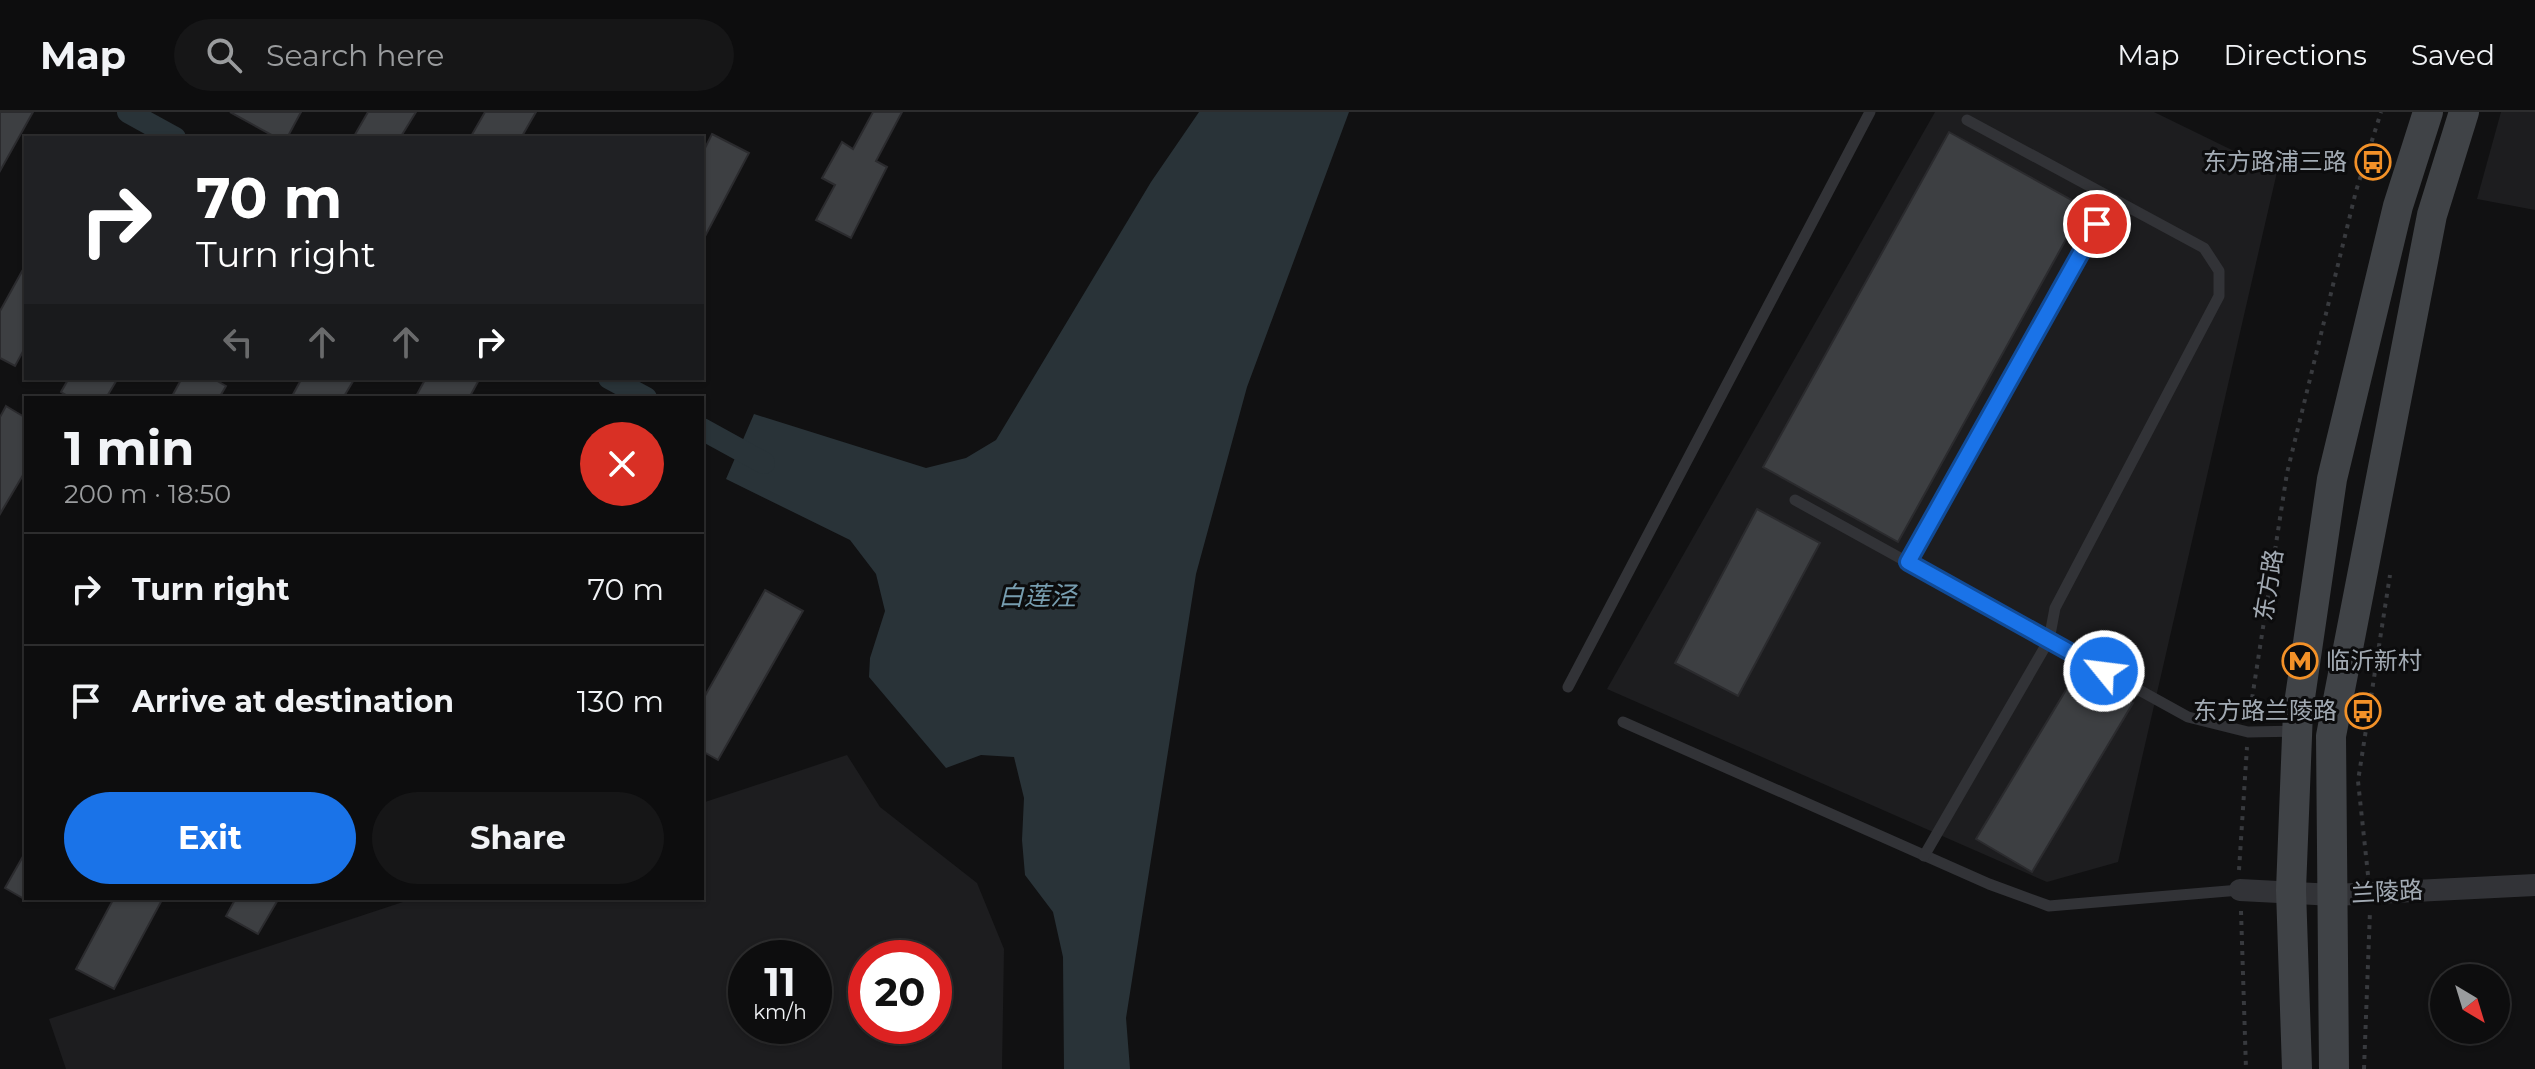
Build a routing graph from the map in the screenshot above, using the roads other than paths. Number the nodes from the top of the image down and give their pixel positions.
1 (1870, 112) edge
2 (2428, 112) edge
3 (2464, 112) edge
4 (1967, 120) dead end
5 (2111, 198) junction
6 (1795, 500) dead end
7 (1908, 562) junction
8 (2049, 640) junction
9 (1568, 687) dead end
10 (1623, 722) dead end
11 (2298, 731) junction
12 (1924, 856) junction
13 (2535, 885) edge
14 (2240, 890) joint
15 (2291, 890) junction
16 (2334, 895) junction
17 (2297, 1069) edge
18 (2334, 1069) edge

1 - 9 lane
2 - 11 main road, 东方路
3 - 16 main road
4 - 5 lane
5 - 7 lane
5 - 8 lane
6 - 7 lane
7 - 8 lane
8 - 11 lane
8 - 12 lane
10 - 12 lane
11 - 15 main road, 东方路
12 - 14 lane
13 - 16 street, 兰陵路
14 - 15 street, 兰陵路
15 - 16 street, 兰陵路
15 - 17 main road, 东方路
16 - 18 main road

